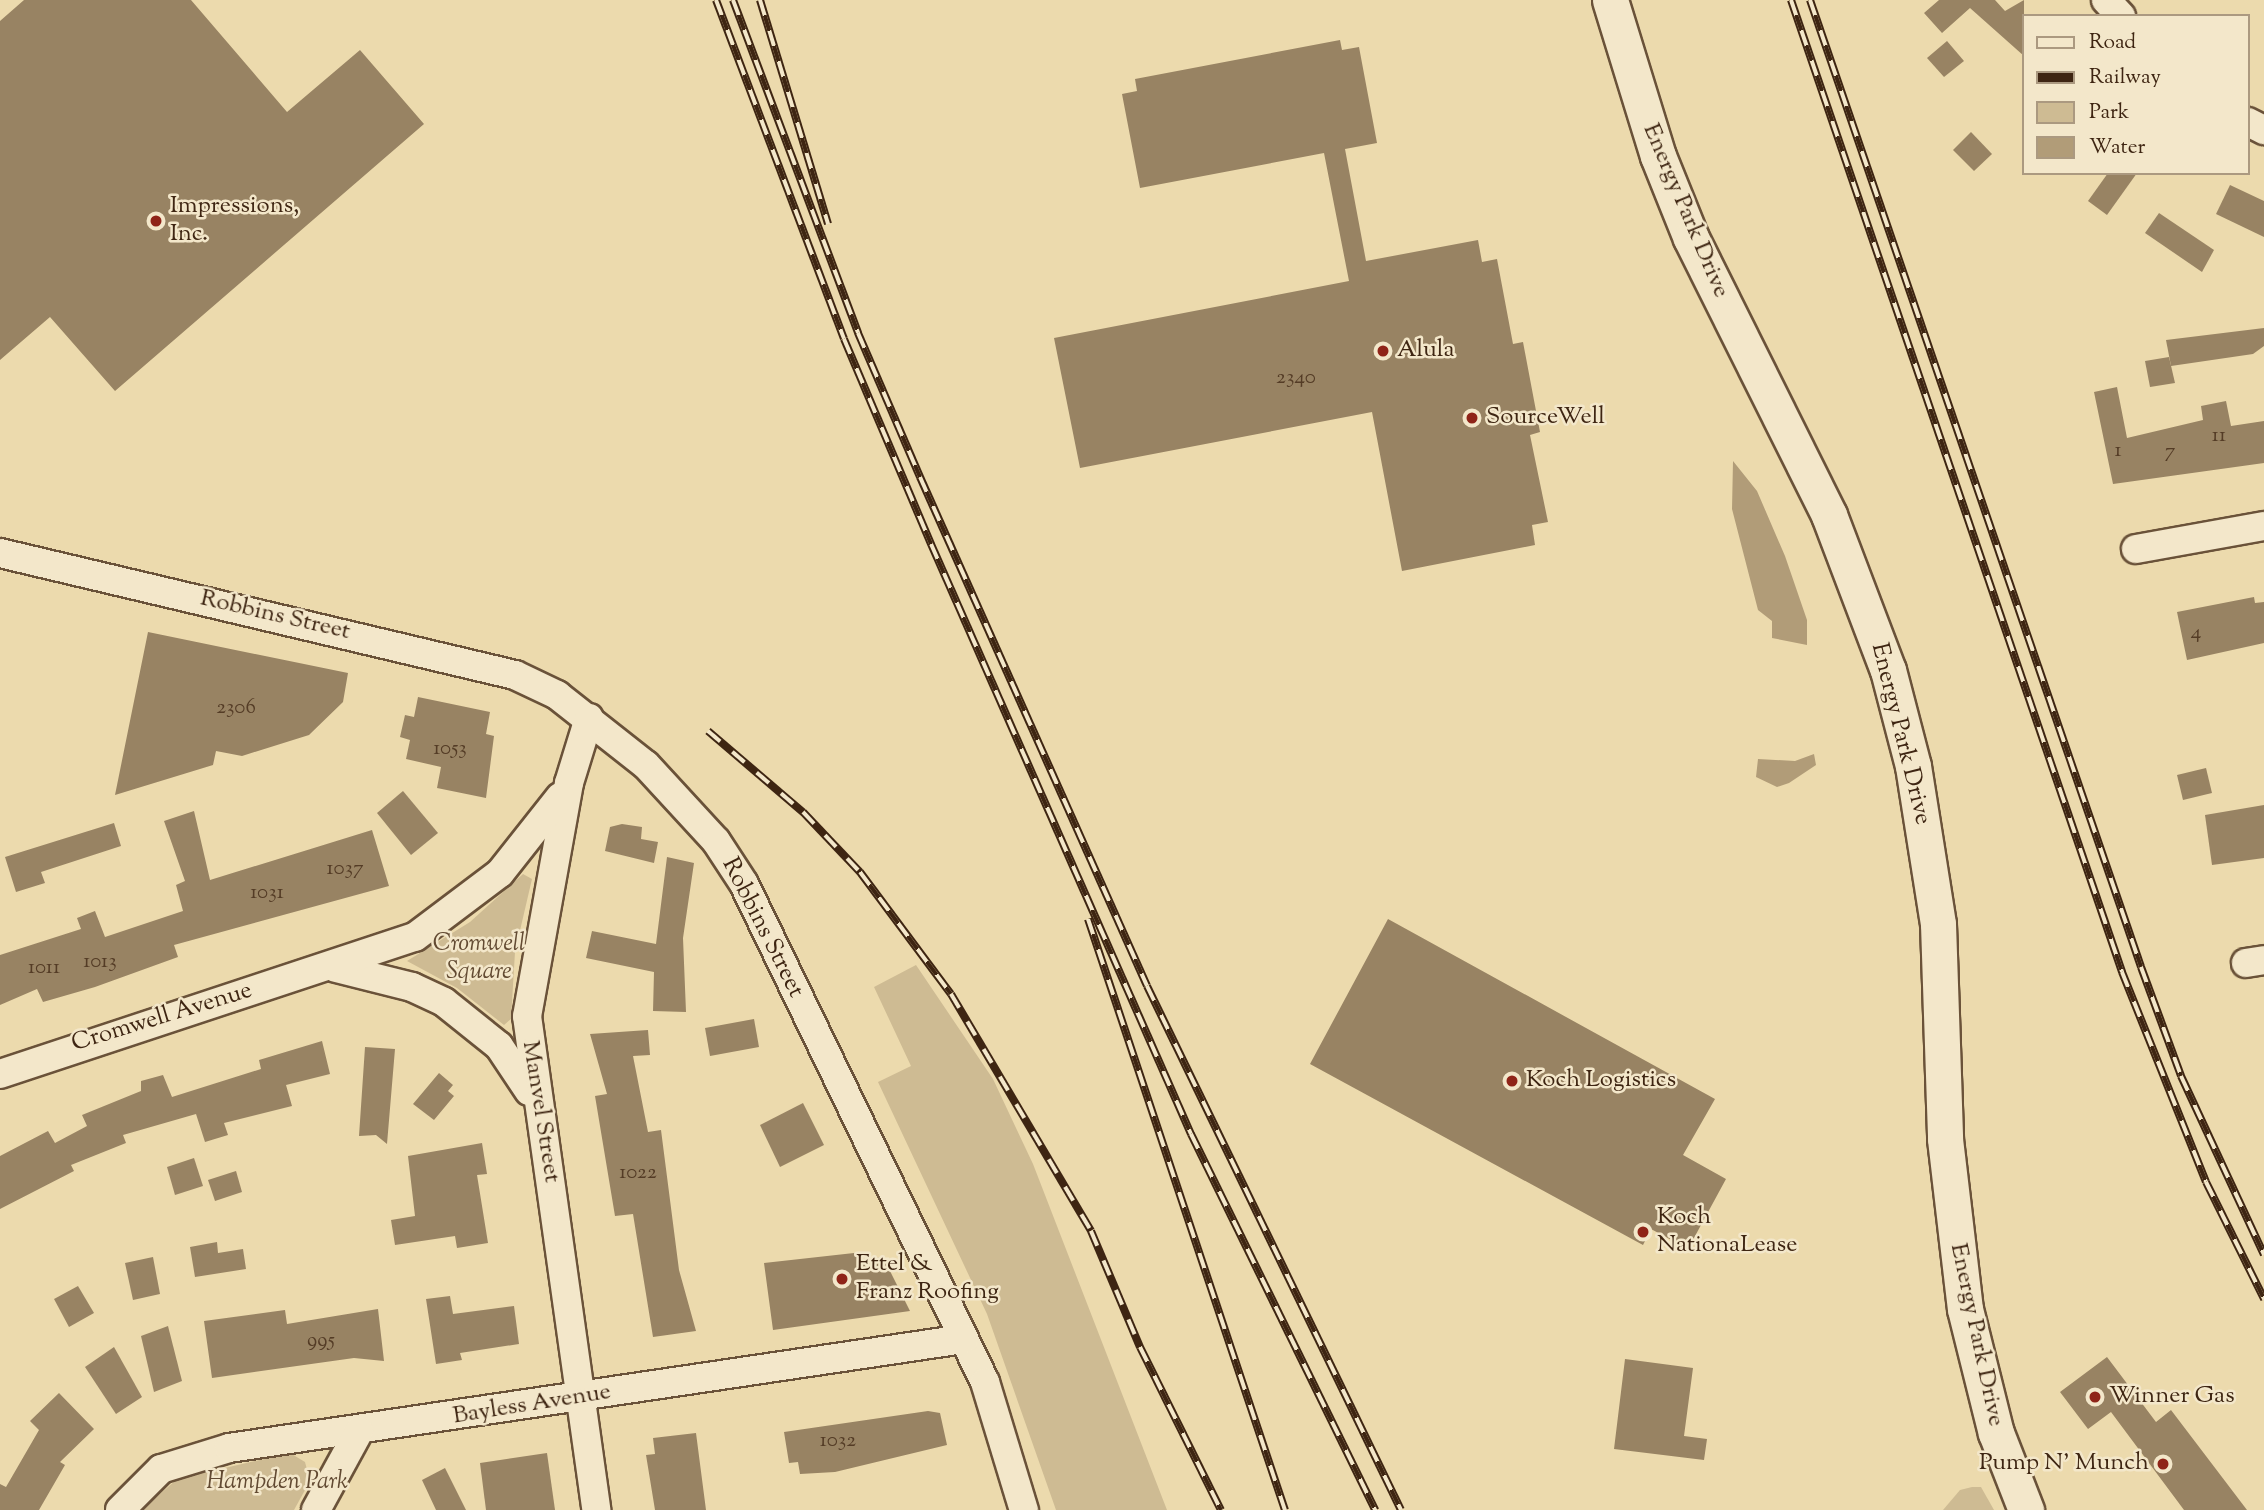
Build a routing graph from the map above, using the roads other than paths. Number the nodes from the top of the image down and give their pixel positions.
1 (1610, 0) edge
2 (2106, 0) edge
3 (2119, 14) edge
4 (2264, 526) edge
5 (2136, 549) dead end
6 (0, 553) edge
7 (589, 718) junction
8 (569, 783) junction
9 (326, 967) junction
10 (0, 1074) edge
11 (535, 1104) junction
12 (964, 1339) junction
13 (581, 1397) junction
14 (359, 1431) junction
15 (120, 1510) edge
16 (316, 1510) edge
17 (596, 1510) edge
18 (1024, 1510) edge
19 (2026, 1510) edge

1 - 19 street, Energy Park Drive
2 - 3 street
4 - 5 street
6 - 7 street, Robbins Street
7 - 8 street, Manvel Street
7 - 12 street, Robbins Street
8 - 9 street, Cromwell Avenue
8 - 11 street, Manvel Street
9 - 10 street, Cromwell Avenue
9 - 11 street
11 - 13 street, Manvel Street
12 - 13 street, Bayless Avenue
12 - 18 street, Robbins Street
13 - 14 street, Bayless Avenue
13 - 17 street, Manvel Street
14 - 15 street, Bayless Avenue
14 - 16 street

